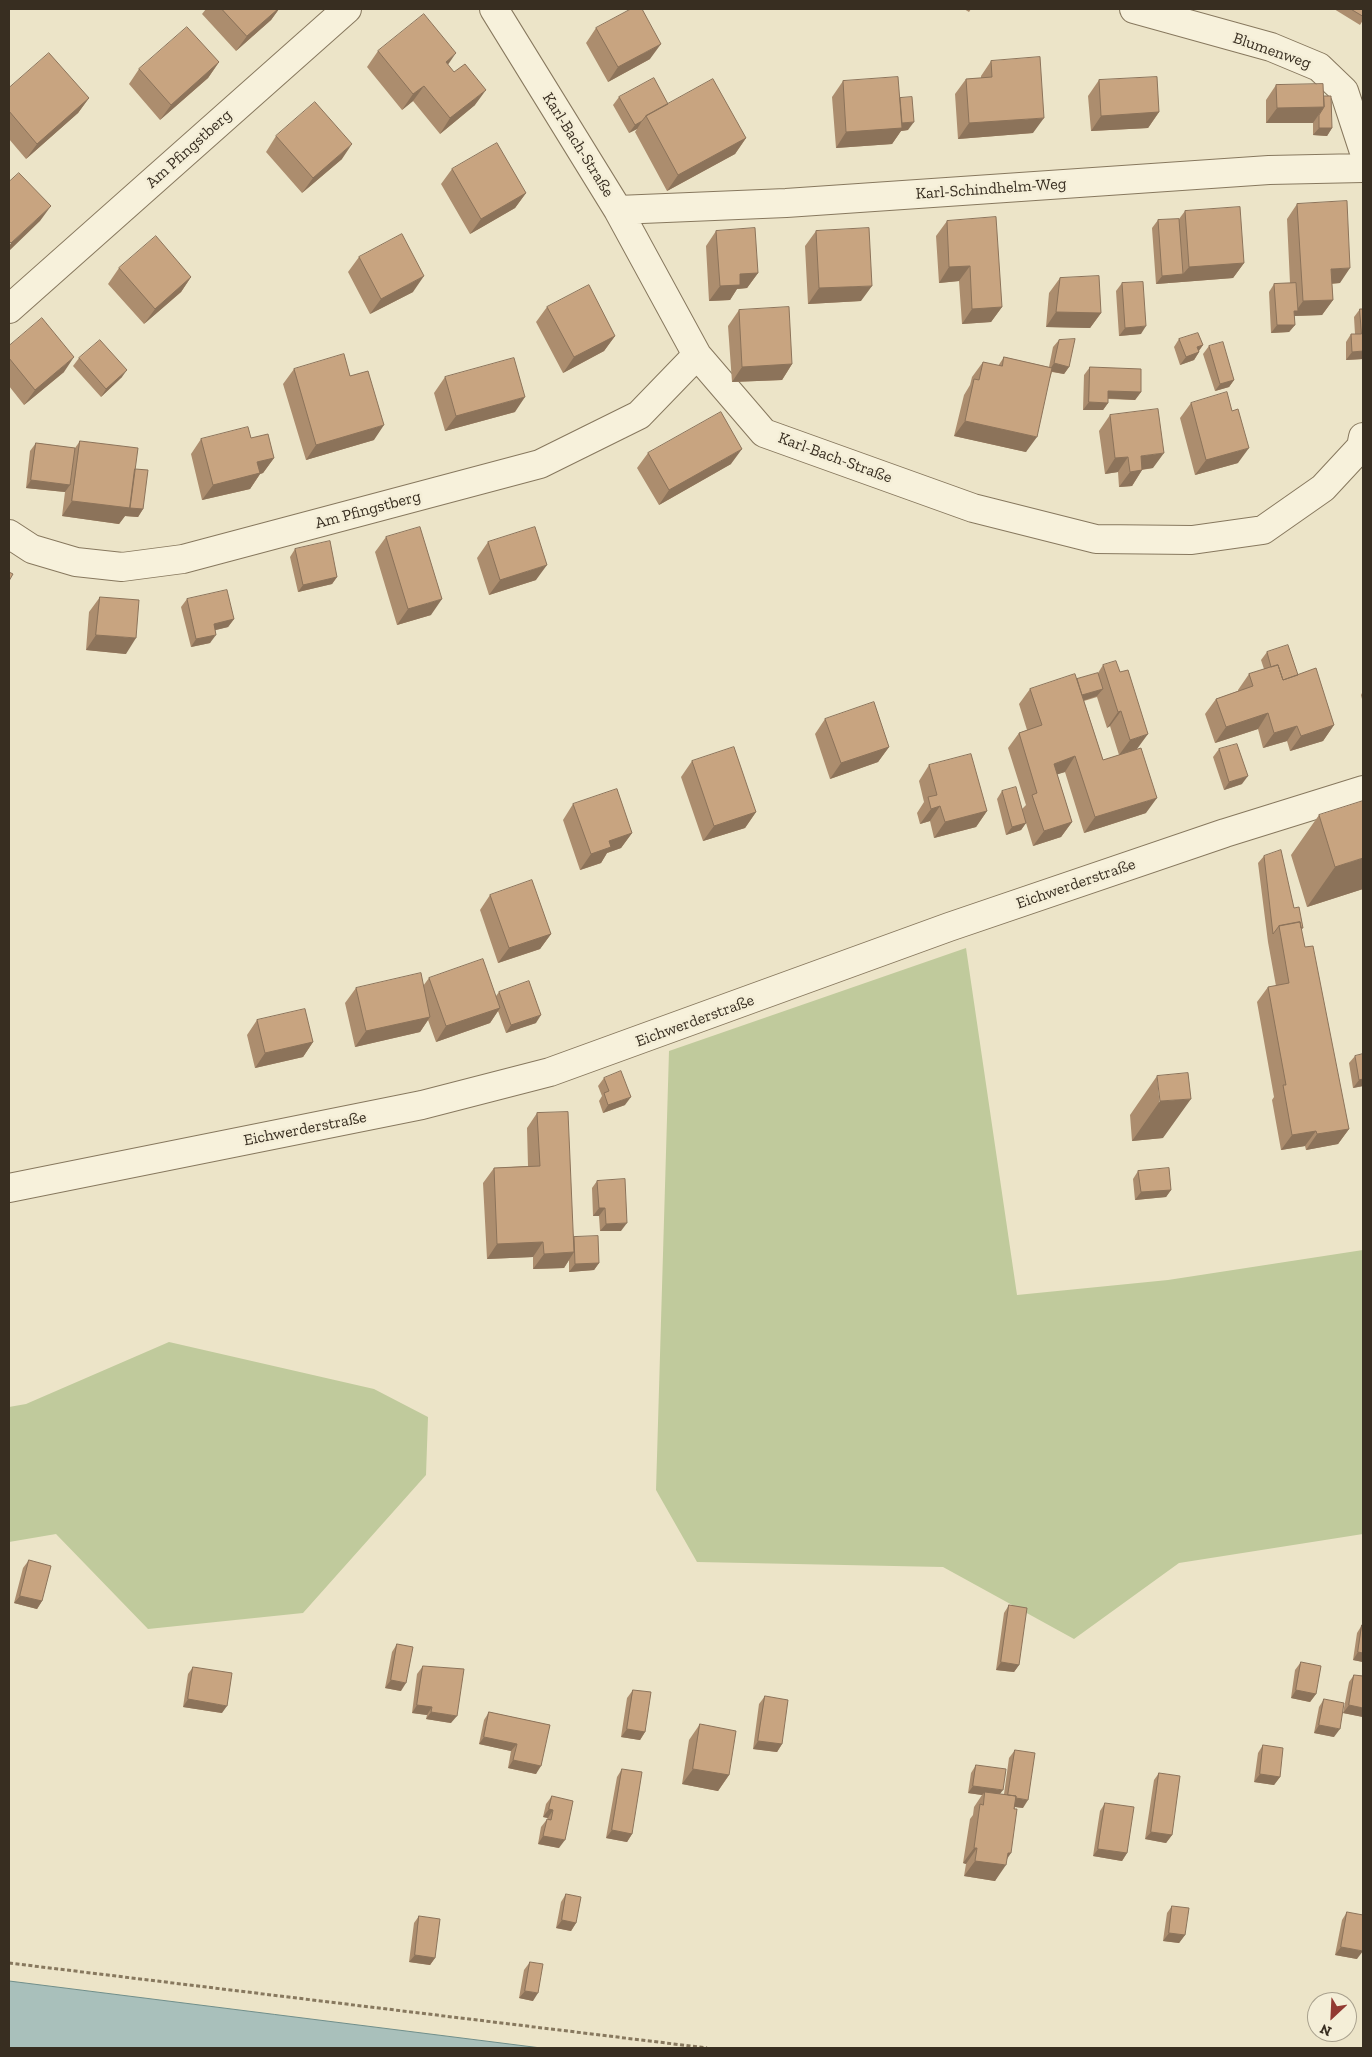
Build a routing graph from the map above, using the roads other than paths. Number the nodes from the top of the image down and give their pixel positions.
1 (347, 9) edge
2 (494, 9) edge
3 (1134, 9) edge
4 (1363, 149) edge
5 (1363, 168) edge
6 (618, 210) junction
7 (9, 309) edge
8 (696, 355) junction
9 (1363, 437) edge
10 (9, 534) edge
11 (1363, 790) edge
12 (9, 1188) edge

1 - 7 street, Am Pfingstberg
2 - 6 street, Karl-Bach-Straße
3 - 4 street, Blumenweg
5 - 6 street, Karl-Schindhelm-Weg
6 - 8 street, Karl-Bach-Straße
8 - 9 street, Karl-Bach-Straße
8 - 10 street, Am Pfingstberg
11 - 12 street, Eichwerderstraße

